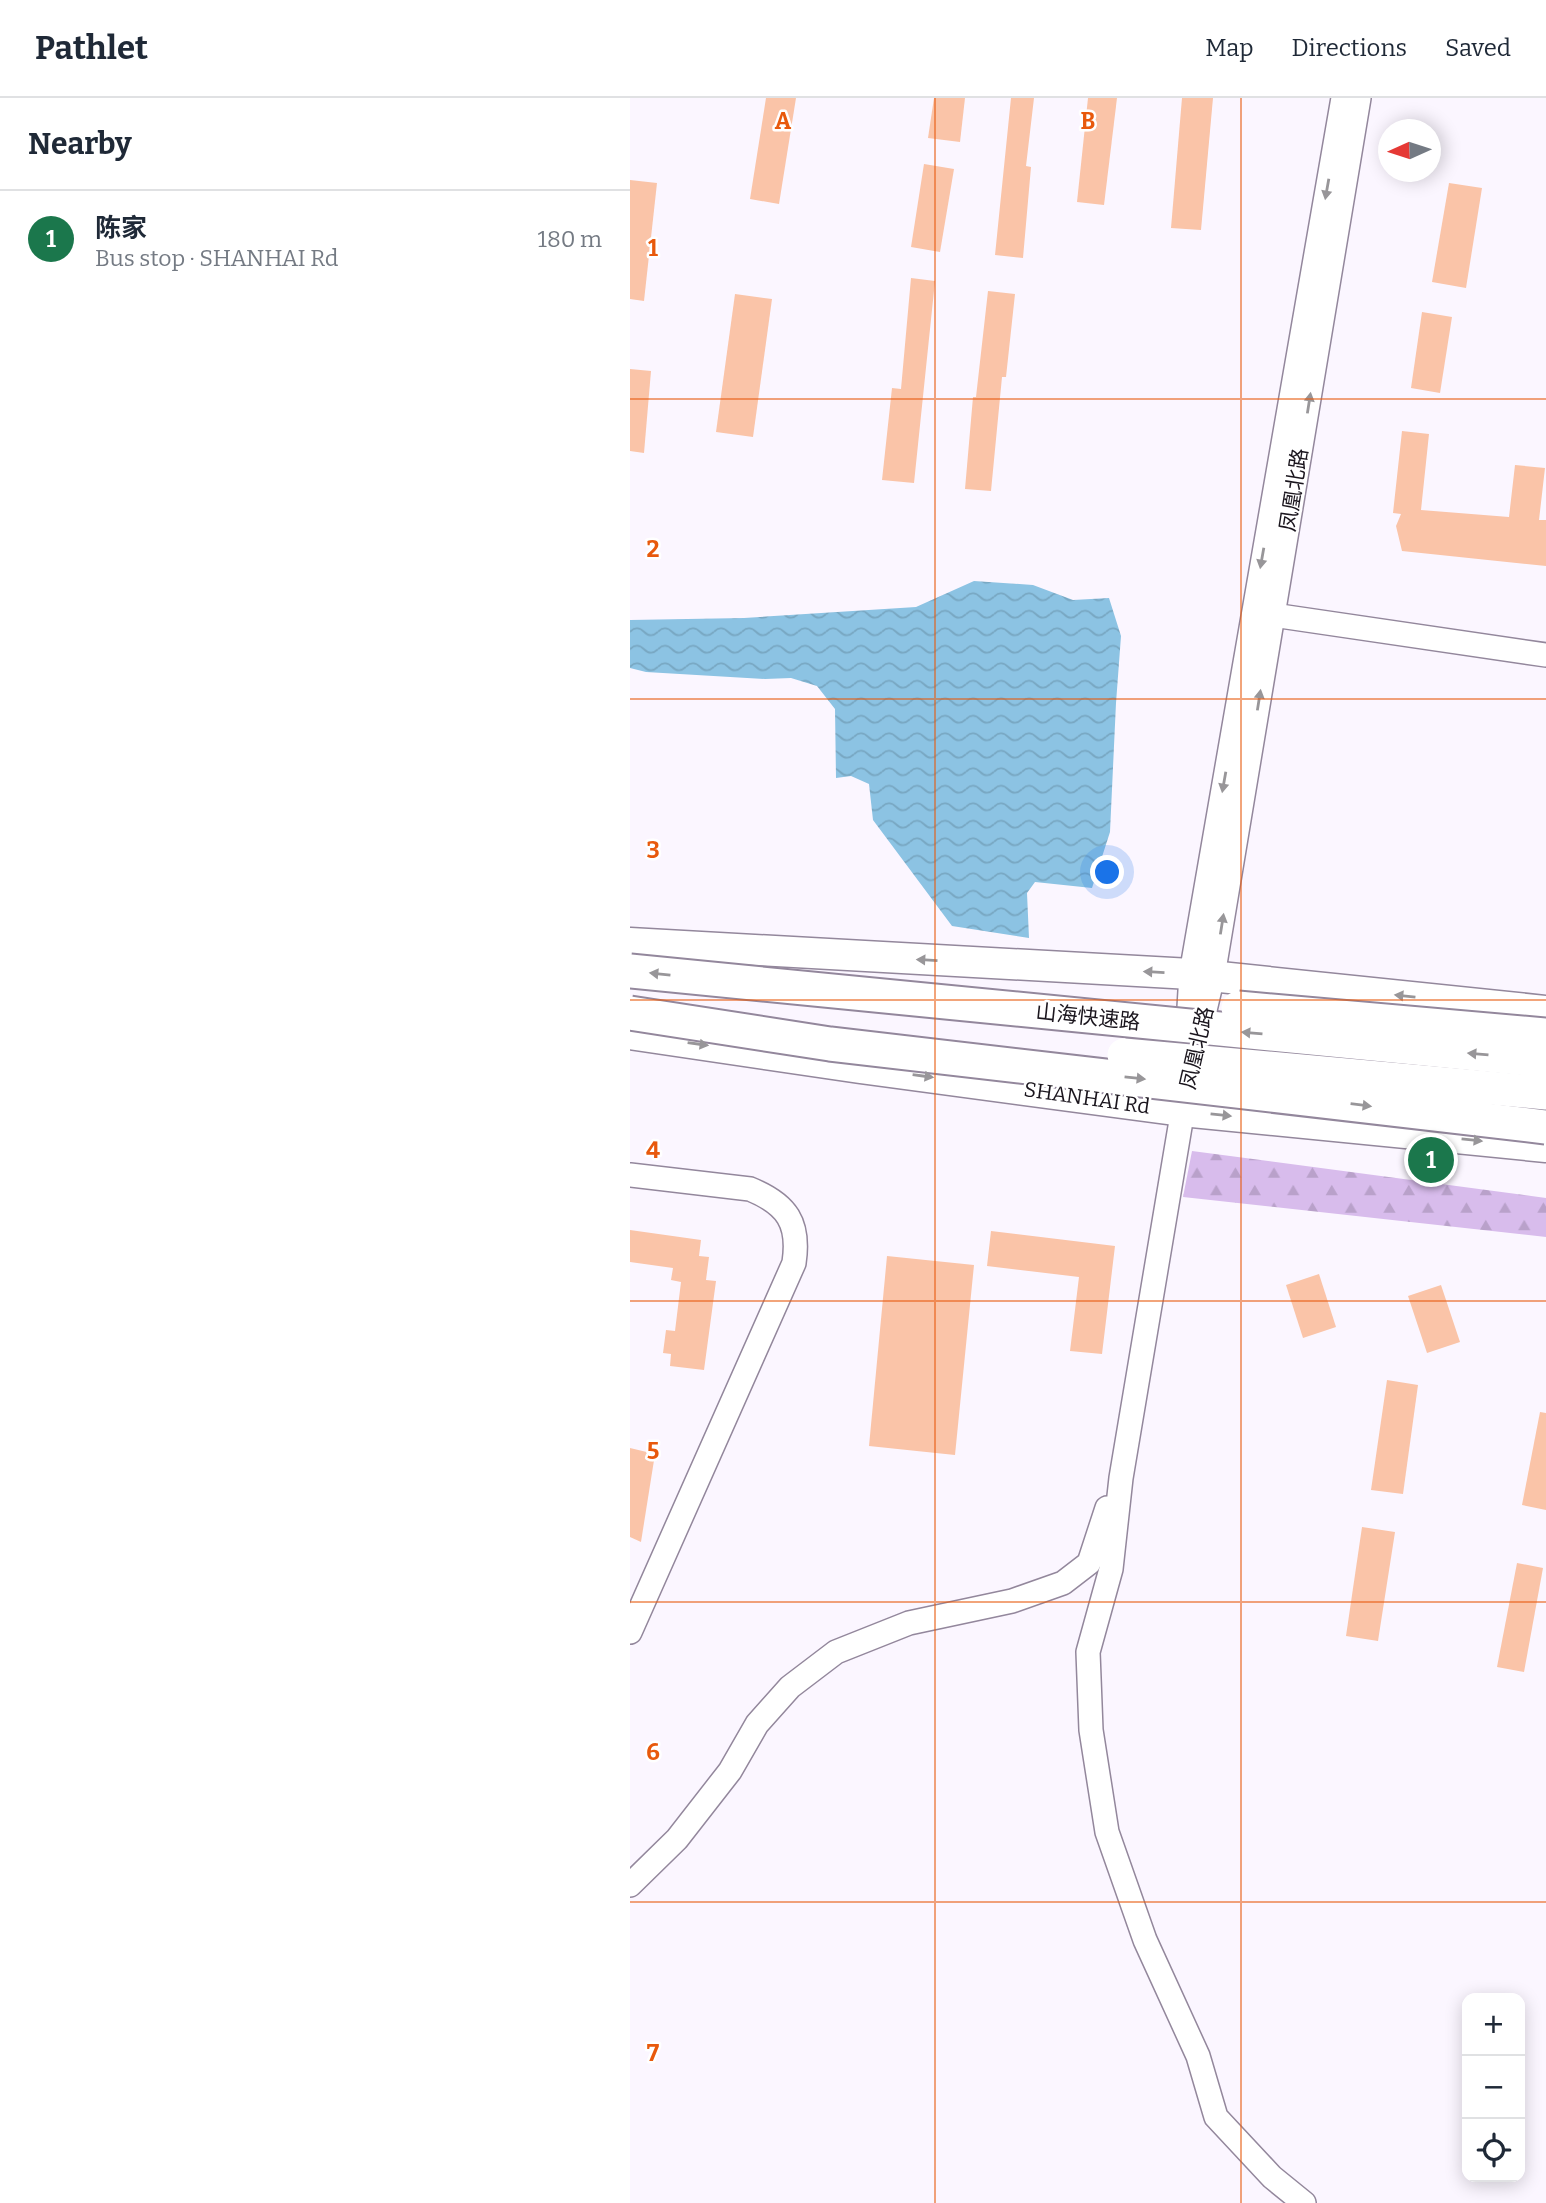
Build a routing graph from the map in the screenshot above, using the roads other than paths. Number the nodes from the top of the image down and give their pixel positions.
1 (1343, 98) edge
2 (1359, 98) edge
3 (1273, 615) junction
4 (1546, 655) edge
5 (630, 943) edge
6 (630, 971) edge
7 (1202, 975) junction
8 (756, 984) junction
9 (630, 1006) edge
10 (1546, 1011) edge
11 (630, 1013) edge
12 (630, 1034) edge
13 (1546, 1035) edge
14 (1546, 1061) edge
15 (1546, 1093) edge
16 (1182, 1111) junction
17 (1546, 1127) edge
18 (1546, 1147) edge
19 (630, 1175) edge
20 (1139, 1368) junction
21 (630, 1632) edge
22 (630, 1885) edge
23 (1304, 2203) edge

1 -> 7 street, 凤凰北路
3 -> 2 street, 凤凰北路
3 - 4 street
7 -> 3 street, 凤凰北路
7 -> 5 main road
8 -> 6 highway, 山海快速路, bridge
10 -> 7 main road
7 - 16 street, 凤凰北路
8 - 13 highway, bridge
14 -> 8 highway, 山海快速路, bridge
9 - 15 highway, 山海快速路, bridge
11 -> 17 highway, bridge
12 -> 16 main road, SHANHAI Rd
16 -> 18 main road, SHANHAI Rd
16 - 20 street, 凤凰北路
19 - 21 street
20 - 22 street
20 - 23 street

